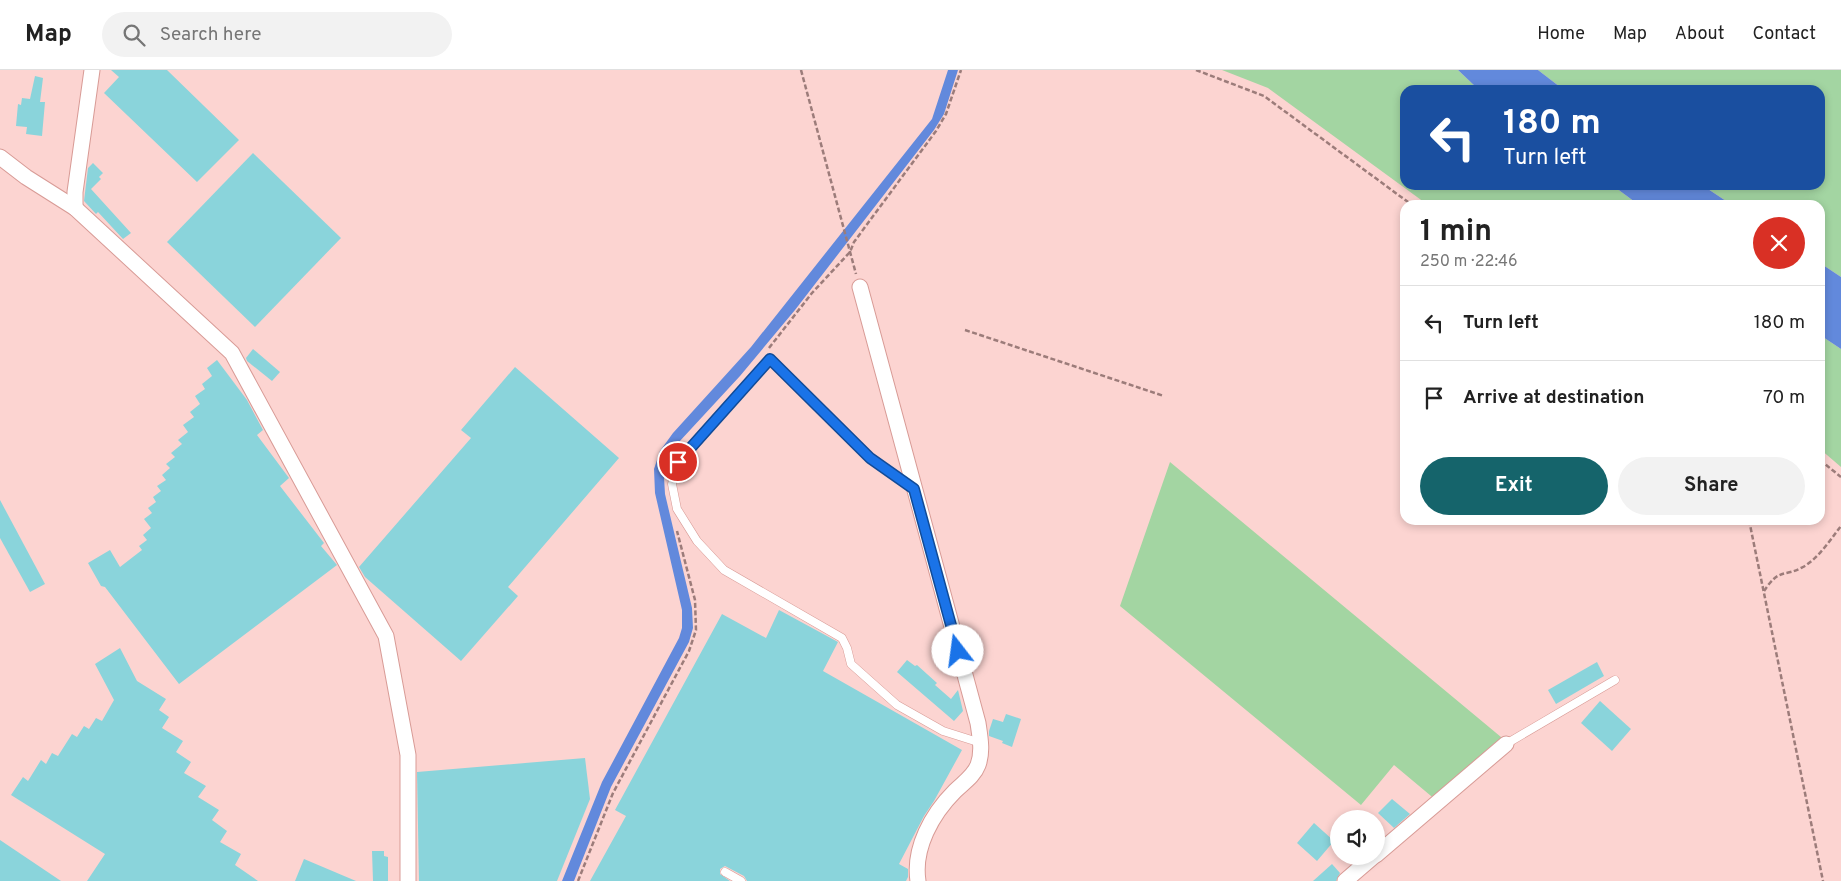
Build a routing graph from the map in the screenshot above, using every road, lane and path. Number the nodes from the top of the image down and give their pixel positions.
1 (92, 70) edge
2 (802, 70) edge
3 (961, 70) edge
4 (1196, 70) edge
5 (0, 157) edge
6 (1405, 200) edge
7 (75, 208) junction
8 (850, 252) junction
9 (860, 287) joint
10 (965, 330) dead end
11 (1164, 396) dead end
12 (1825, 464) edge
13 (1841, 477) edge
14 (914, 489) junction
15 (1750, 525) edge
16 (1841, 526) edge
17 (1764, 591) junction
18 (1615, 680) dead end
19 (981, 743) junction
20 (1506, 744) joint
21 (1385, 847) edge
22 (1363, 865) edge
23 (724, 872) dead end
24 (408, 881) edge
25 (741, 881) edge
26 (918, 881) edge
27 (1345, 881) edge
28 (1823, 881) edge

1 - 7 street
2 - 8 path
3 - 8 path
4 - 6 path
5 - 7 street
7 - 24 street
8 - 9 path
9 - 14 street
10 - 11 path
12 - 13 path
14 - 19 street
14 - 19 lane
15 - 17 path
16 - 17 path
17 - 28 path
18 - 20 lane
19 - 26 street
20 - 21 street
22 - 27 street
23 - 25 lane

